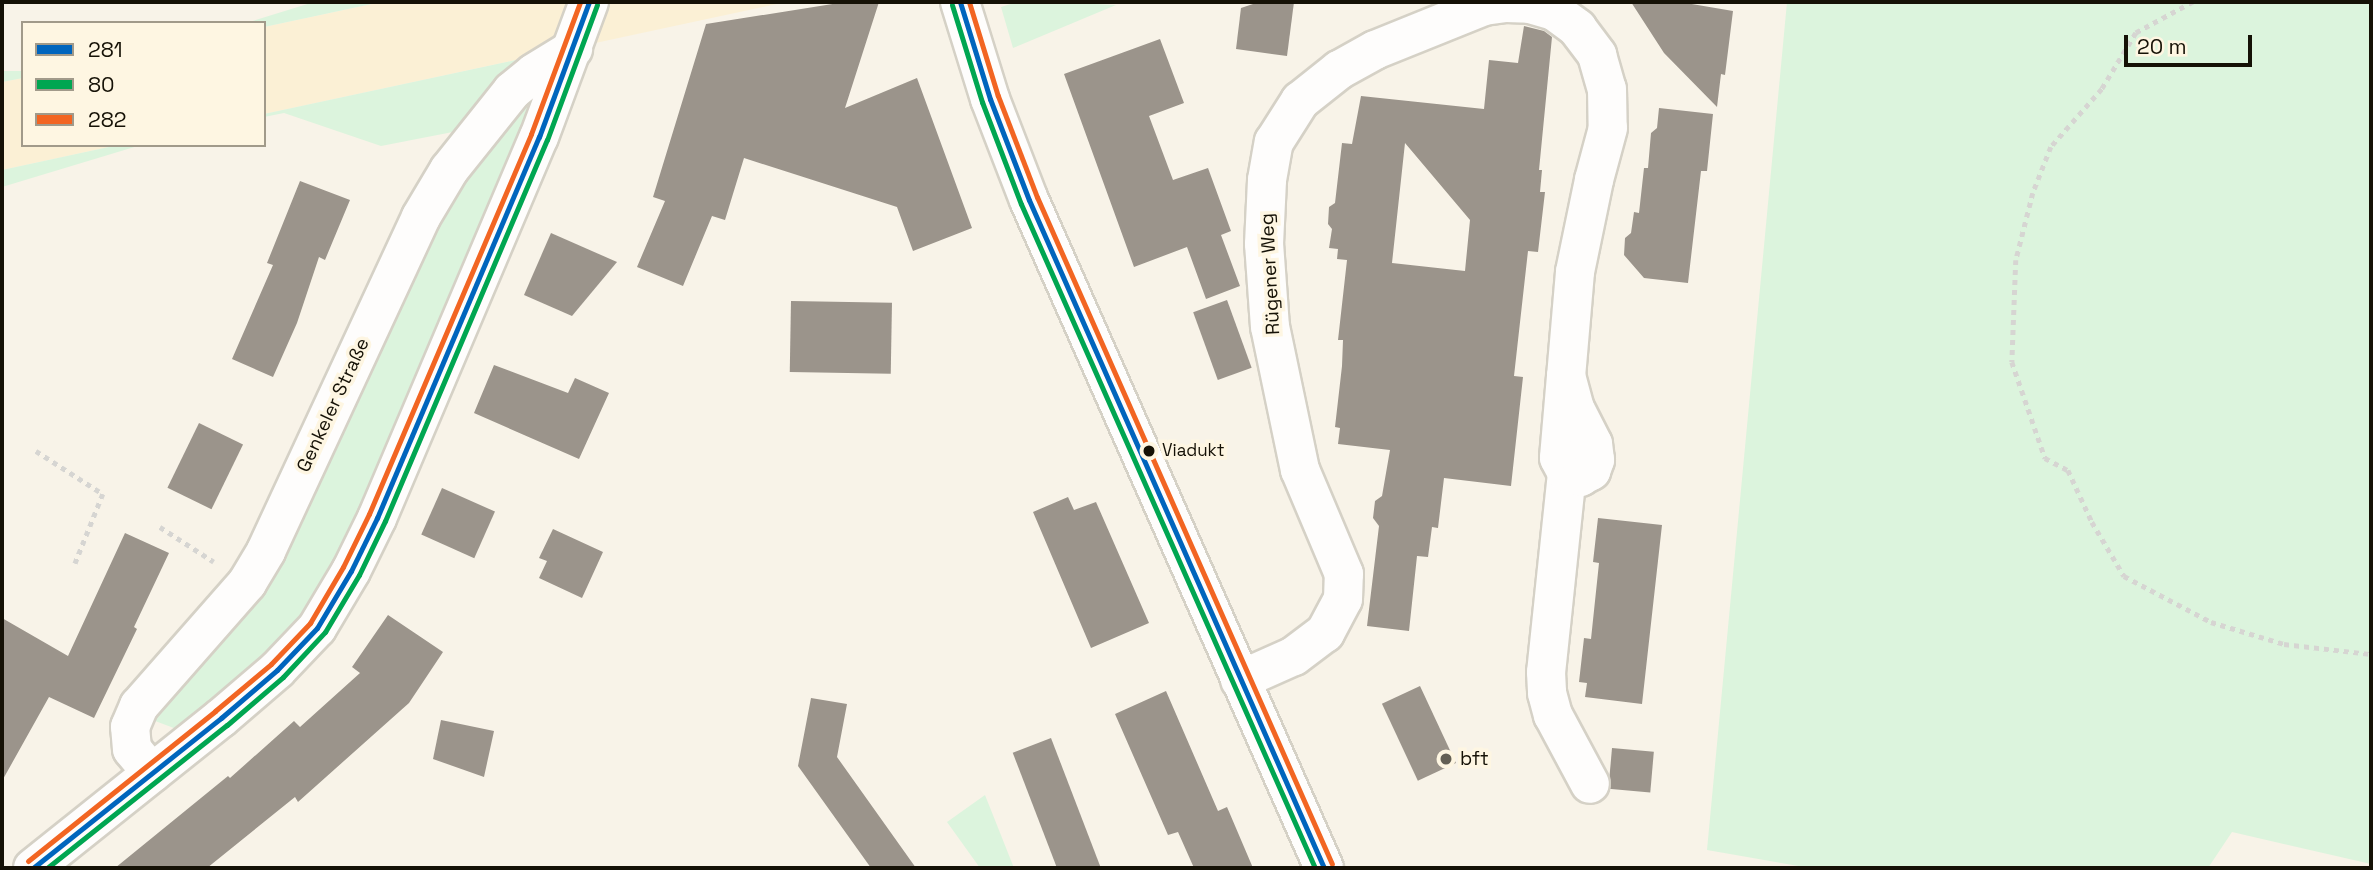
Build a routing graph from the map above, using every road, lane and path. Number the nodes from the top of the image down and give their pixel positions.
1 (589, 2) edge
2 (960, 2) edge
3 (2193, 2) edge
4 (573, 49) junction
5 (36, 451) dead end
6 (160, 527) dead end
7 (75, 564) dead end
8 (247, 583) junction
9 (2371, 654) edge
10 (1240, 680) junction
11 (152, 773) junction
12 (1590, 784) dead end
13 (33, 868) edge
14 (1324, 868) edge

1 - 4 street
2 - 10 street
3 - 9 path
4 - 8 street, Genkeler Straße
4 - 11 street
5 - 7 path
6 - 8 path
8 - 11 street, Genkeler Straße
10 - 12 street, Rügener Weg
10 - 14 street
11 - 13 street

